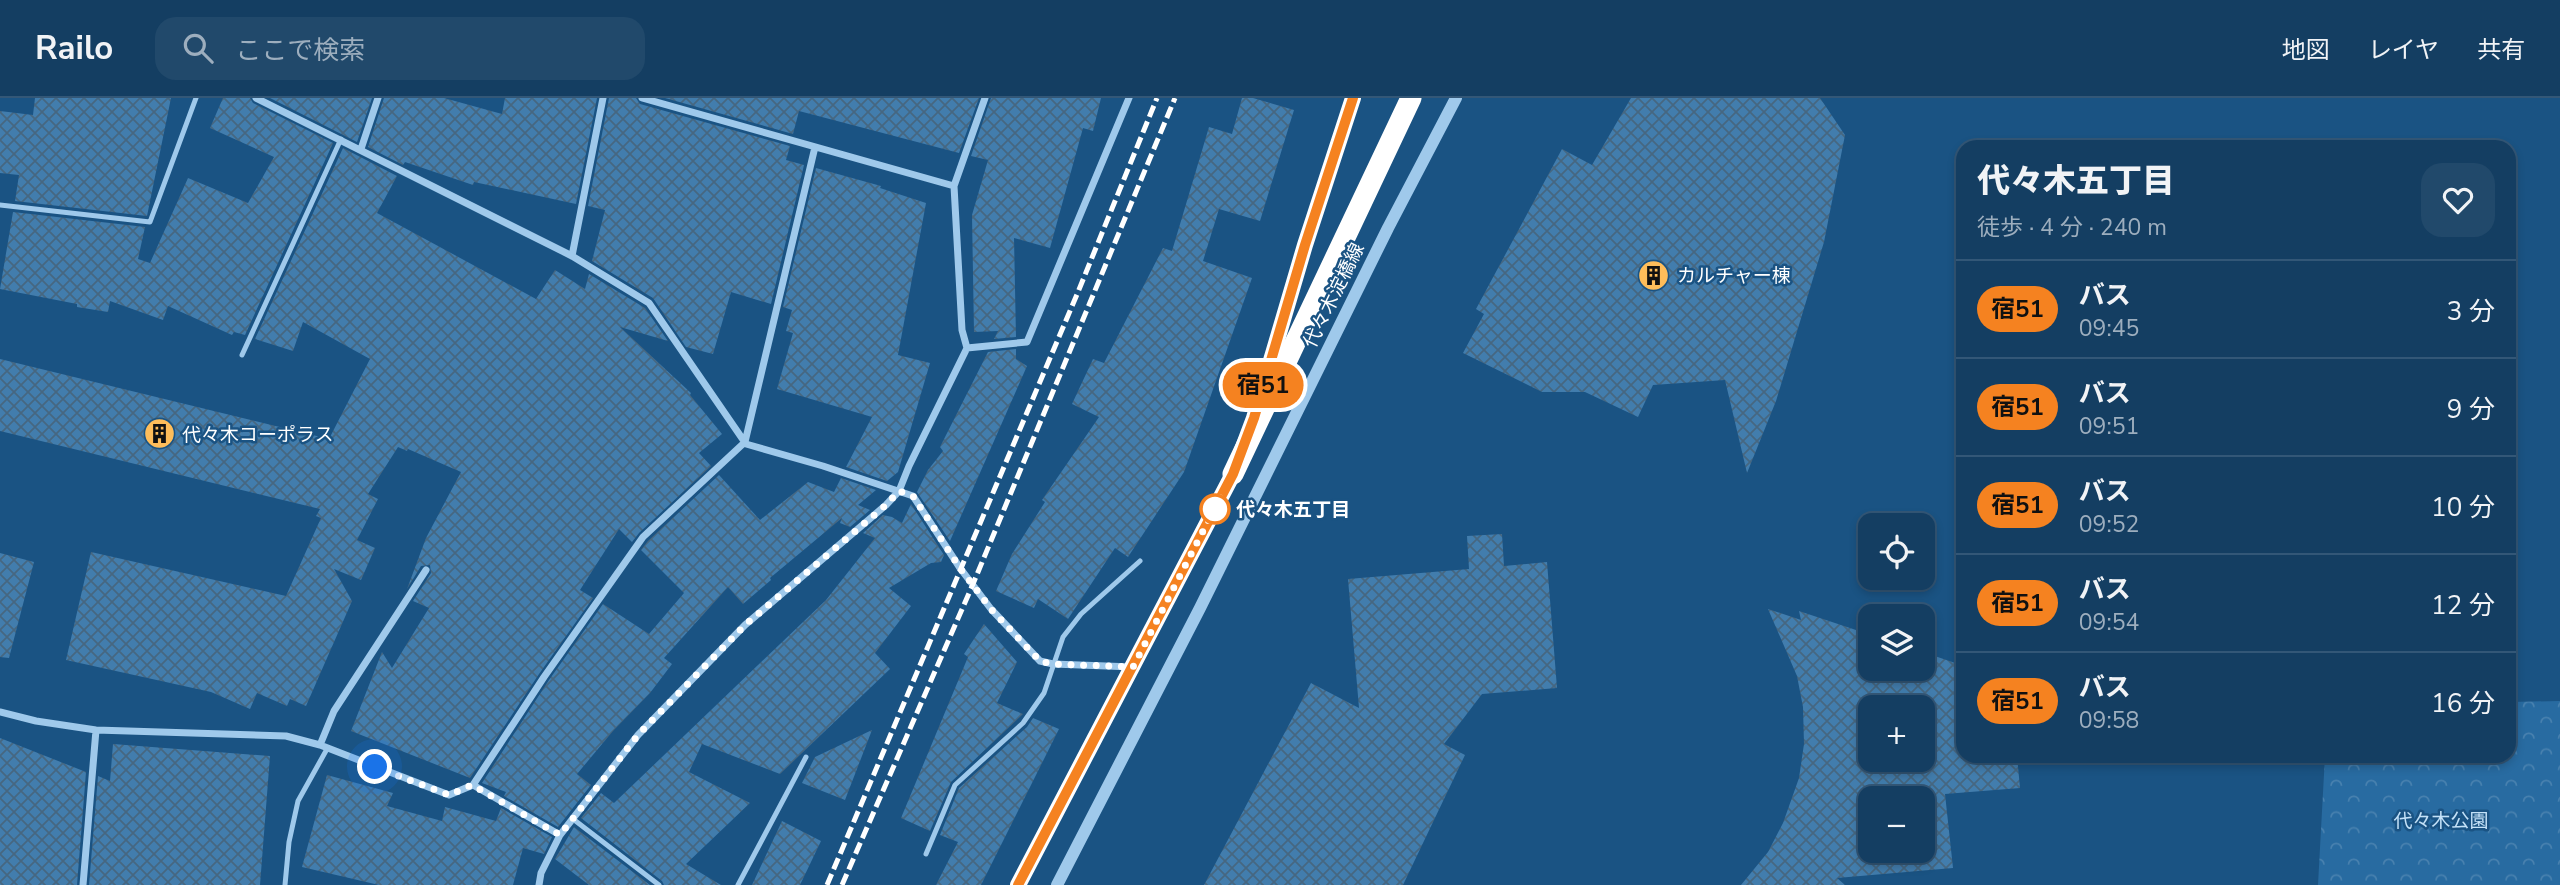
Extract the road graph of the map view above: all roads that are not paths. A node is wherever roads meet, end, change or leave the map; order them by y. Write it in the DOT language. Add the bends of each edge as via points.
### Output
graph roads {
  1 [pos="196,98"];
  2 [pos="256,98"];
  3 [pos="378,98"];
  4 [pos="603,98"];
  5 [pos="642,98"];
  6 [pos="985,98"];
  7 [pos="1129,98"];
  8 [pos="1353,98"];
  9 [pos="1411,98"];
  10 [pos="1456,98"];
  11 [pos="341,139"];
  12 [pos="815,147"];
  13 [pos="361,149"];
  14 [pos="954,186"];
  15 [pos="0,205"];
  16 [pos="572,256"];
  17 [pos="967,348"];
  18 [pos="242,355"];
  19 [pos="745,442"];
  20 [pos="1233,474"];
  21 [pos="899,491"];
  22 [pos="1140,561"];
  23 [pos="426,570"];
  24 [pos="1053,664"];
  25 [pos="1133,667"];
  26 [pos="0,712"];
  27 [pos="96,730"];
  28 [pos="323,747"];
  29 [pos="806,757"];
  30 [pos="472,785"];
  31 [pos="573,819"];
  32 [pos="560,835"];
  33 [pos="926,854"];
  34 [pos="83,885"];
  35 [pos="285,885"];
  36 [pos="538,885"];
  37 [pos="659,885"];
  38 [pos="738,885"];
  39 [pos="1018,885"];
  40 [pos="1057,885"];
  1 -- 15 [label="lane" via="150,222"];
  2 -- 11 [label="street"];
  3 -- 13 [label="street"];
  4 -- 16 [label="street"];
  5 -- 12 [label="street"];
  6 -- 14 [label="street"];
  7 -- 17 [label="street" via="1027,342"];
  8 -- 20 [label="street, 代々木淀橋線"];
  9 -- 20 [label="highway"];
  10 -- 40 [label="street, 代々木淀橋線"];
  11 -- 13 [label="street"];
  11 -- 18 [label="lane"];
  12 -- 14 [label="street"];
  12 -- 19 [label="street"];
  13 -- 16 [label="street"];
  14 -- 17 [label="street" via="962,330"];
  16 -- 19 [label="street" via="649,303"];
  17 -- 21 [label="street"];
  19 -- 21 [label="street"];
  19 -- 30 [label="street" via="643,537"];
  20 -- 25 [label="street, 代々木淀橋線"];
  21 -- 24 [label="street" via="913,496 991,609 1040,661"];
  21 -- 31 [label="street" via="745,625 638,735"];
  22 -- 24 [label="lane" via="1081,614 1063,637"];
  23 -- 28 [label="street" via="334,711"];
  24 -- 25 [label="street"];
  24 -- 33 [label="lane" via="1044,693 1023,723 956,785"];
  25 -- 39 [label="street, 代々木淀橋線"];
  26 -- 27 [label="street"];
  27 -- 28 [label="street" via="286,736"];
  27 -- 34 [label="street"];
  28 -- 30 [label="street" via="449,795"];
  28 -- 35 [label="lane" via="298,801"];
  29 -- 38 [label="lane"];
  30 -- 32 [label="street"];
  31 -- 32 [label="street"];
  31 -- 37 [label="lane"];
  32 -- 36 [label="street"];
}
